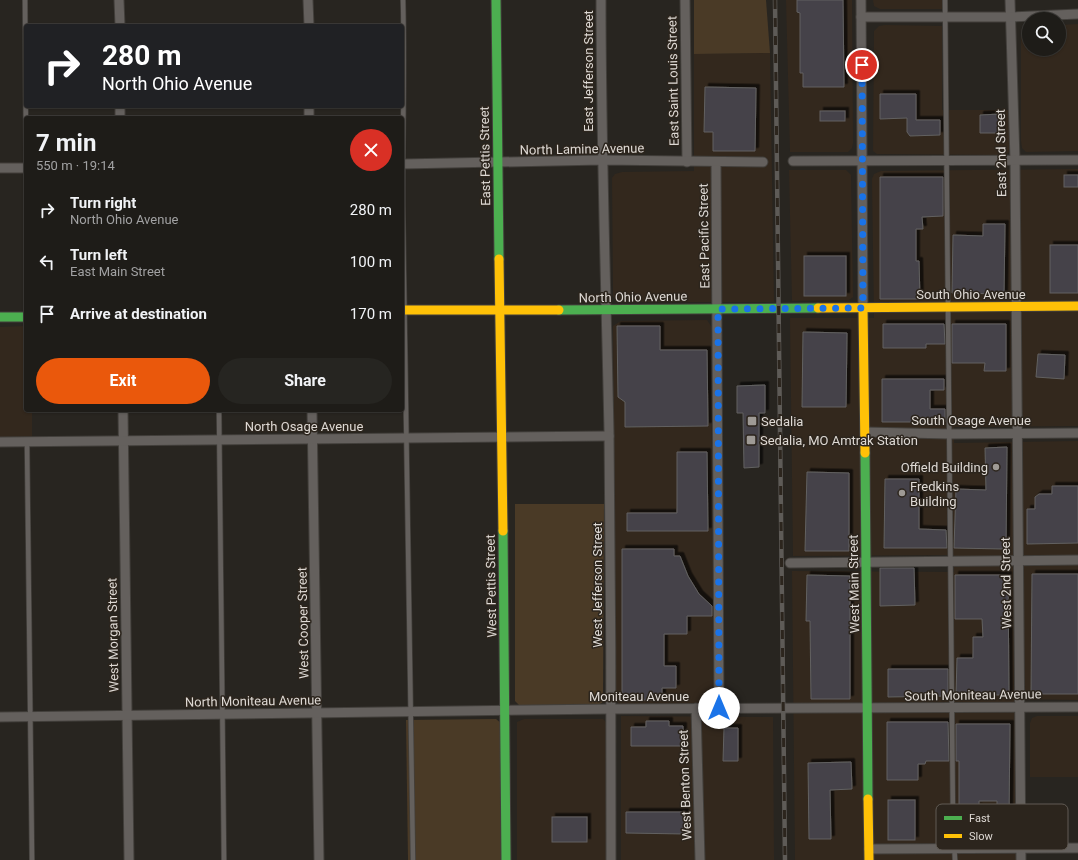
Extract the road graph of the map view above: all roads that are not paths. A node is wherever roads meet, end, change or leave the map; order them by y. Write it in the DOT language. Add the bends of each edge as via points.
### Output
graph roads {
  1 [pos="25,0"];
  2 [pos="120,0"];
  3 [pos="308,0"];
  4 [pos="402,0"];
  5 [pos="496,0"];
  6 [pos="601,0"];
  7 [pos="686,0"];
  8 [pos="861,0"];
  9 [pos="945,0"];
  10 [pos="1010,0"];
  11 [pos="1078,14"];
  12 [pos="945,16"];
  13 [pos="862,17"];
  14 [pos="1010,17"];
  15 [pos="25,24"];
  16 [pos="120,24"];
  17 [pos="309,24"];
  18 [pos="403,24"];
  19 [pos="602,160"];
  20 [pos="1015,160"];
  21 [pos="1078,160"];
  22 [pos="793,161"];
  23 [pos="862,161"];
  24 [pos="946,161"];
  25 [pos="687,162"];
  26 [pos="716,162"];
  27 [pos="762,162"];
  28 [pos="498,163"];
  29 [pos="404,164"];
  30 [pos="0,168"];
  31 [pos="24,168"];
  32 [pos="1016,306"];
  33 [pos="1078,306"];
  34 [pos="948,307"];
  35 [pos="863,308"];
  36 [pos="718,309"];
  37 [pos="404,310"];
  38 [pos="606,310"];
  39 [pos="501,311"];
  40 [pos="0,317"];
  41 [pos="24,317"];
  42 [pos="404,342"];
  43 [pos="123,412"];
  44 [pos="219,412"];
  45 [pos="312,412"];
  46 [pos="865,432"];
  47 [pos="1016,432"];
  48 [pos="1078,432"];
  49 [pos="950,434"];
  50 [pos="609,436"];
  51 [pos="503,437"];
  52 [pos="407,438"];
  53 [pos="313,439"];
  54 [pos="219,440"];
  55 [pos="124,441"];
  56 [pos="0,442"];
  57 [pos="27,442"];
  58 [pos="1078,560"];
  59 [pos="1019,561"];
  60 [pos="866,562"];
  61 [pos="951,562"];
  62 [pos="790,563"];
  63 [pos="1078,707"];
  64 [pos="696,708"];
  65 [pos="719,708"];
  66 [pos="1020,708"];
  67 [pos="610,709"];
  68 [pos="868,709"];
  69 [pos="952,709"];
  70 [pos="505,711"];
  71 [pos="412,712"];
  72 [pos="317,713"];
  73 [pos="222,714"];
  74 [pos="127,716"];
  75 [pos="0,717"];
  76 [pos="31,717"];
  77 [pos="954,804"];
  78 [pos="1021,804"];
  79 [pos="936,848"];
  80 [pos="869,849"];
  81 [pos="32,860"];
  82 [pos="129,860"];
  83 [pos="224,860"];
  84 [pos="319,860"];
  85 [pos="413,860"];
  86 [pos="506,860"];
  87 [pos="611,860"];
  88 [pos="700,860"];
  89 [pos="870,860"];
  1 -- 15 [label="lane"];
  2 -- 16 [label="street"];
  3 -- 17 [label="street"];
  4 -- 18 [label="lane"];
  5 -- 28 [label="main road, East Pettis Street"];
  6 -- 19 [label="street, East Jefferson Street"];
  7 -- 25 [label="street, East Saint Louis Street"];
  8 -- 13 [label="street"];
  9 -- 12 [label="lane"];
  10 -- 14 [label="street, East 2nd Street"];
  11 -- 14 [label="street"];
  12 -- 13 [label="street"];
  12 -- 14 [label="street"];
  12 -- 24 [label="lane"];
  13 -- 23 [label="street"];
  14 -- 20 [label="street, East 2nd Street"];
  19 -- 25 [label="street, North Lamine Avenue"];
  19 -- 28 [label="street, North Lamine Avenue"];
  19 -- 38 [label="street, East Jefferson Street"];
  20 -- 21 [label="street"];
  20 -- 24 [label="street"];
  20 -- 32 [label="street, East 2nd Street"];
  22 -- 23 [label="street"];
  23 -- 24 [label="street"];
  23 -- 35 [label="street"];
  24 -- 34 [label="lane"];
  25 -- 26 [label="street, North Lamine Avenue"];
  26 -- 27 [label="street, North Lamine Avenue"];
  26 -- 36 [label="street, East Pacific Street"];
  28 -- 29 [label="street, North Lamine Avenue"];
  28 -- 39 [label="main road, East Pettis Street"];
  30 -- 31 [label="street"];
  32 -- 33 [label="main road, South Ohio Avenue"];
  32 -- 34 [label="main road, South Ohio Avenue"];
  32 -- 47 [label="street, West 2nd Street"];
  34 -- 35 [label="main road, South Ohio Avenue"];
  34 -- 49 [label="lane"];
  35 -- 36 [label="main road, North Ohio Avenue"];
  35 -- 46 [label="main road, West Main Street"];
  36 -- 38 [label="main road, North Ohio Avenue"];
  36 -- 65 [label="street, East Pacific Street"];
  37 -- 39 [label="main road, North Ohio Avenue"];
  38 -- 39 [label="main road, North Ohio Avenue"];
  38 -- 50 [label="street, West Jefferson Street"];
  39 -- 51 [label="main road, West Pettis Street"];
  40 -- 41 [label="main road"];
  42 -- 52 [label="lane"];
  43 -- 55 [label="street, West Morgan Street"];
  44 -- 54 [label="lane"];
  45 -- 53 [label="street, West Cooper Street"];
  46 -- 49 [label="street, South Osage Avenue"];
  46 -- 60 [label="main road, West Main Street"];
  47 -- 48 [label="street, South Osage Avenue"];
  47 -- 49 [label="street, South Osage Avenue"];
  47 -- 59 [label="street, West 2nd Street"];
  49 -- 61 [label="lane"];
  50 -- 51 [label="street, North Osage Avenue"];
  50 -- 67 [label="street, West Jefferson Street"];
  51 -- 52 [label="street, North Osage Avenue"];
  51 -- 70 [label="main road, West Pettis Street"];
  52 -- 53 [label="street, North Osage Avenue"];
  52 -- 71 [label="lane"];
  53 -- 54 [label="street, North Osage Avenue"];
  53 -- 72 [label="street, West Cooper Street"];
  54 -- 55 [label="street, North Osage Avenue"];
  54 -- 73 [label="lane"];
  55 -- 57 [label="street, North Osage Avenue"];
  55 -- 74 [label="street, West Morgan Street"];
  56 -- 57 [label="street, North Osage Avenue"];
  57 -- 76 [label="lane"];
  58 -- 59 [label="street"];
  59 -- 61 [label="street"];
  59 -- 66 [label="street, West 2nd Street"];
  60 -- 61 [label="street"];
  60 -- 62 [label="street"];
  60 -- 68 [label="main road, West Main Street"];
  61 -- 69 [label="lane"];
  63 -- 66 [label="street, South Moniteau Avenue"];
  64 -- 65 [label="street, Moniteau Avenue"];
  64 -- 67 [label="street, Moniteau Avenue"];
  64 -- 88 [label="street, West Benton Street"];
  65 -- 68 [label="street, Moniteau Avenue"];
  66 -- 69 [label="street, South Moniteau Avenue"];
  66 -- 78 [label="street, West 2nd Street"];
  67 -- 70 [label="street, Moniteau Avenue"];
  67 -- 87 [label="street, West Jefferson Street"];
  68 -- 69 [label="street, South Moniteau Avenue"];
  68 -- 80 [label="main road, West Main Street"];
  69 -- 77 [label="lane"];
  70 -- 71 [label="street, North Moniteau Avenue"];
  70 -- 86 [label="main road, West Pettis Street"];
  71 -- 72 [label="street, North Moniteau Avenue"];
  71 -- 85 [label="lane"];
  72 -- 73 [label="street, North Moniteau Avenue"];
  72 -- 84 [label="street, West Cooper Street"];
  73 -- 74 [label="street, North Moniteau Avenue"];
  73 -- 83 [label="lane"];
  74 -- 76 [label="street, North Moniteau Avenue"];
  74 -- 82 [label="street, West Morgan Street"];
  75 -- 76 [label="street, North Moniteau Avenue"];
  76 -- 81 [label="lane"];
  79 -- 80 [label="street"];
  80 -- 89 [label="main road, West Main Street"];
}
